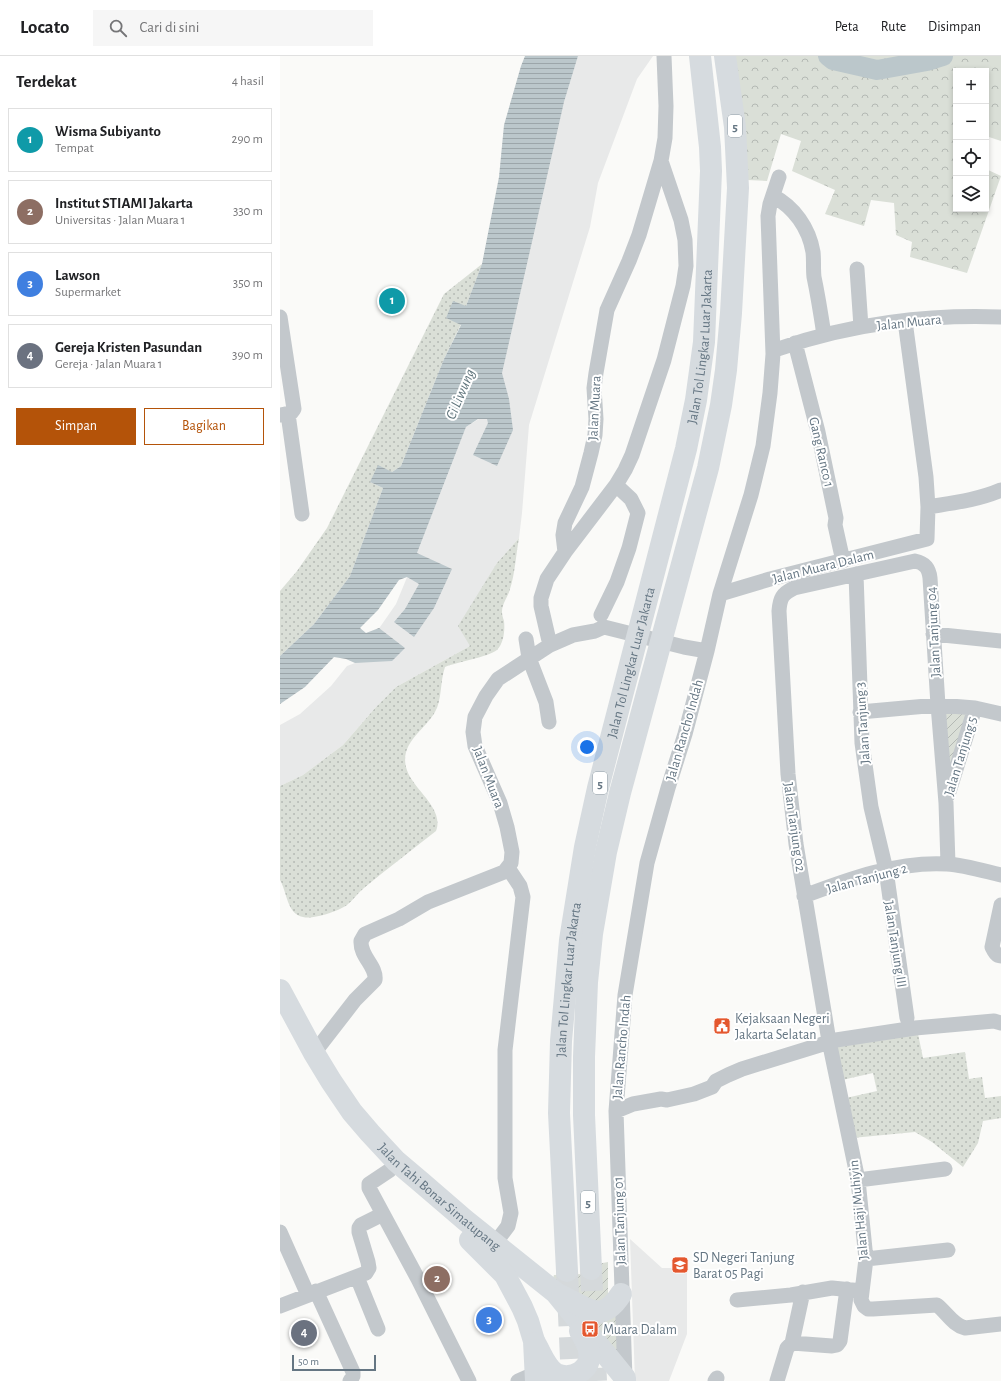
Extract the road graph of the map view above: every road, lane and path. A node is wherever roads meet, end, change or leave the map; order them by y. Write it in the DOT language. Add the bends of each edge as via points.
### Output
graph roads {
  1 [pos="664,56"];
  2 [pos="700,56"];
  3 [pos="725,56"];
  4 [pos="661,161"];
  5 [pos="780,177"];
  6 [pos="773,196"];
  7 [pos="709,227"];
  8 [pos="736,227"];
  9 [pos="857,270"];
  10 [pos="280,317"];
  11 [pos="1001,317"];
  12 [pos="905,321"];
  13 [pos="861,327"];
  14 [pos="824,335"];
  15 [pos="795,343"];
  16 [pos="772,354"];
  17 [pos="284,414"];
  18 [pos="616,485"];
  19 [pos="1001,490"];
  20 [pos="928,507"];
  21 [pos="302,514"];
  22 [pos="565,552"];
  23 [pos="843,562"];
  24 [pos="856,574"];
  25 [pos="720,594"];
  26 [pos="779,611"];
  27 [pos="601,615"];
  28 [pos="933,634"];
  29 [pos="526,639"];
  30 [pos="1001,641"];
  31 [pos="550,645"];
  32 [pos="707,651"];
  33 [pos="529,658"];
  34 [pos="938,705"];
  35 [pos="975,708"];
  36 [pos="860,712"];
  37 [pos="1001,714"];
  38 [pos="549,722"];
  39 [pos="946,803"];
  40 [pos="948,864"];
  41 [pos="508,868"];
  42 [pos="886,870"];
  43 [pos="1001,875"];
  44 [pos="804,896"];
  45 [pos="1001,905"];
  46 [pos="1000,956"];
  47 [pos="280,990"];
  48 [pos="280,1013"];
  49 [pos="907,1018"];
  50 [pos="1001,1023"];
  51 [pos="829,1041"];
  52 [pos="314,1053"];
  53 [pos="616,1111"];
  54 [pos="945,1169"];
  55 [pos="390,1170"];
  56 [pos="858,1180"];
  57 [pos="383,1214"];
  58 [pos="280,1232"];
  59 [pos="493,1242"];
  60 [pos="948,1250"];
  61 [pos="866,1259"];
  62 [pos="511,1269"];
  63 [pos="591,1269"];
  64 [pos="567,1271"];
  65 [pos="357,1277"];
  66 [pos="847,1289"];
  67 [pos="862,1291"];
  68 [pos="803,1292"];
  69 [pos="312,1293"];
  70 [pos="621,1294"];
  71 [pos="558,1295"];
  72 [pos="737,1300"];
  73 [pos="280,1306"];
  74 [pos="1001,1324"];
  75 [pos="378,1329"];
  76 [pos="534,1341"];
  77 [pos="792,1342"];
  78 [pos="530,1378"];
  79 [pos="625,1380"];
  80 [pos="350,1381"];
  81 [pos="469,1381"];
  82 [pos="777,1381"];
  1 -- 4 [label="street, Jalan Muara" via="666,106"];
  2 -- 7 [label="highway, Jalan Tol Lingkar Luar Jakarta / 5" via="710,147"];
  3 -- 8 [label="highway, Jalan Tol Lingkar Luar Jakarta / 5" via="738,159"];
  4 -- 18 [label="street" via="683,230 687,253 685,273 659,373 632,455"];
  4 -- 22 [label="street, Jalan Muara" via="639,235 607,310 594,388 595,435 582,487 565,523"];
  5 -- 6 [label="street, Jalan Rancho Indah"];
  6 -- 14 [label="street" via="793,210 809,236"];
  6 -- 16 [label="street, Jalan Rancho Indah" via="768,216"];
  7 -- 8 [label="highway"];
  7 -- 64 [label="highway, Jalan Tol Lingkar Luar Jakarta / 5" via="704,342 696,400 686,449 598,788 585,847 570,940 561,1041 559,1114"];
  8 -- 63 [label="highway, Jalan Tol Lingkar Luar Jakarta / 5" via="726,370 718,423 618,800 592,934 584,1057"];
  9 -- 13 [label="street"];
  10 -- 17 [label="street" via="294,409"];
  11 -- 12 [label="street, Jalan Muara" via="966,316"];
  12 -- 13 [label="street, Jalan Muara"];
  12 -- 20 [label="street"];
  13 -- 14 [label="street, Jalan Muara"];
  14 -- 15 [label="street, Jalan Muara"];
  15 -- 16 [label="street, Jalan Muara"];
  15 -- 23 [label="street, Gang Ranco 1" via="818,432"];
  16 -- 25 [label="street, Jalan Rancho Indah" via="763,446 751,495"];
  17 -- 21 [label="street"];
  18 -- 22 [label="street"];
  18 -- 27 [label="street" via="631,500 638,513 617,582"];
  19 -- 20 [label="street" via="977,498"];
  20 -- 23 [label="street, Jalan Muara Dalam" via="927,539"];
  22 -- 31 [label="street" via="547,579 541,598"];
  23 -- 25 [label="street, Jalan Muara Dalam"];
  24 -- 26 [label="street, Jalan Tanjung 04" via="794,588 784,593"];
  24 -- 28 [label="street, Jalan Tanjung 04" via="915,561 924,564 930,578"];
  24 -- 36 [label="street, Jalan Tanjung 3"];
  25 -- 32 [label="street, Jalan Rancho Indah"];
  26 -- 44 [label="street, Jalan Tanjung 02" via="788,774"];
  28 -- 30 [label="street"];
  28 -- 34 [label="street, Jalan Tanjung 04"];
  29 -- 33 [label="street"];
  31 -- 32 [label="street, Jalan Muara" via="573,634 604,627"];
  31 -- 33 [label="street, Jalan Muara"];
  32 -- 53 [label="street, Jalan Rancho Indah" via="647,863 625,995"];
  33 -- 38 [label="street" via="546,702"];
  33 -- 41 [label="street, Jalan Muara" via="498,679 475,717 473,732 480,760 500,803 507,827 512,852"];
  34 -- 35 [label="street, Jalan Tanjung 5"];
  34 -- 36 [label="street, Jalan Tanjung 5"];
  34 -- 39 [label="street, Jalan Tanjung 04"];
  35 -- 37 [label="street, Jalan Tanjung 5"];
  35 -- 39 [label="street, Jalan Tanjung 5"];
  36 -- 42 [label="street, Jalan Tanjung 3" via="870,807"];
  39 -- 40 [label="street, Jalan Tanjung 04"];
  40 -- 42 [label="street, Jalan Tanjung 2"];
  40 -- 43 [label="street, Jalan Tanjung 2"];
  41 -- 52 [label="street" via="504,872 428,902 399,919 365,934 361,941 361,951 374,971 375,980 355,1000"];
  41 -- 59 [label="street" via="520,886 523,897 505,1050 505,1178 511,1213 508,1226"];
  42 -- 44 [label="street, Jalan Tanjung 2"];
  42 -- 49 [label="street, Jalan Tanjung III"];
  44 -- 51 [label="street, Jalan Tanjung 02"];
  45 -- 46 [label="street" via="992,943 994,952"];
  47 -- 52 [label="highway, Jalan Tahi Bonar Simatupang"];
  48 -- 55 [label="highway, Jalan Tahi Bonar Simatupang" via="305,1060 342,1118"];
  50 -- 51 [label="street" via="915,1028"];
  51 -- 53 [label="street" via="742,1069 716,1081 712,1087 694,1094 633,1104"];
  51 -- 56 [label="street, Jalan Haji Muhiyin"];
  52 -- 59 [label="highway, Jalan Tahi Bonar Simatupang" via="348,1106 396,1161"];
  53 -- 70 [label="street, Jalan Tanjung 01"];
  54 -- 56 [label="street"];
  55 -- 57 [label="street" via="368,1186"];
  55 -- 62 [label="highway, Jalan Tahi Bonar Simatupang" via="460,1231"];
  56 -- 61 [label="street, Jalan Haji Muhiyin"];
  57 -- 65 [label="street" via="359,1228 369,1268 366,1273"];
  57 -- 81 [label="street"];
  58 -- 69 [label="street"];
  59 -- 62 [label="highway, Jalan Tahi Bonar Simatupang"];
  60 -- 61 [label="street"];
  61 -- 67 [label="street, Jalan Haji Muhiyin"];
  62 -- 71 [label="highway, Jalan Tahi Bonar Simatupang"];
  62 -- 76 [label="highway, Jalan Tahi Bonar Simatupang"];
  65 -- 69 [label="street"];
  65 -- 75 [label="street"];
  66 -- 67 [label="street"];
  66 -- 68 [label="street" via="832,1288"];
  66 -- 77 [label="street" via="840,1341 836,1345"];
  67 -- 74 [label="street, Jalan Haji Muhiyin" via="861,1300 868,1309 937,1305 960,1327"];
  68 -- 72 [label="street"];
  68 -- 77 [label="street"];
  69 -- 73 [label="street"];
  69 -- 80 [label="street" via="353,1372"];
  70 -- 71 [label="highway" via="609,1308 596,1312"];
  70 -- 79 [label="street, Jalan Tanjung 01"];
  71 -- 76 [label="highway" via="588,1347 590,1360 587,1368 573,1377 557,1375"];
  71 -- 79 [label="highway, Jalan Tahi Bonar Simatupang"];
  76 -- 78 [label="highway, Jalan Tahi Bonar Simatupang"];
  77 -- 82 [label="street" via="787,1348"];
}
